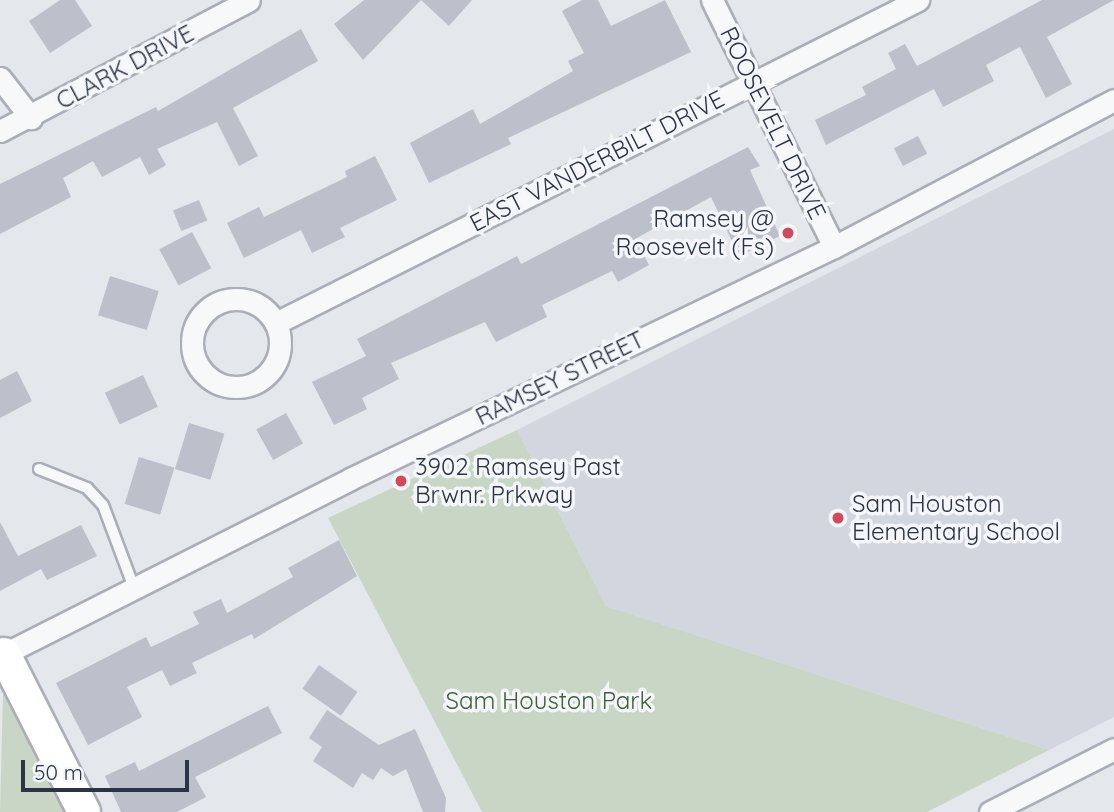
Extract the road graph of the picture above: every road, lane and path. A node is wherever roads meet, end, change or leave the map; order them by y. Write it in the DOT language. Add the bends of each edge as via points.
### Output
graph roads {
  1 [pos="249,0"];
  2 [pos="712,0"];
  3 [pos="918,0"];
  4 [pos="0,78"];
  5 [pos="753,82"];
  6 [pos="1114,100"];
  7 [pos="31,118"];
  8 [pos="0,131"];
  9 [pos="834,247"];
  10 [pos="276,323"];
  11 [pos="39,469"];
  12 [pos="134,589"];
  13 [pos="1,655"];
  14 [pos="1114,749"];
  15 [pos="84,812"];
  16 [pos="990,812"];
  1 -- 7 [label="street, CLARK DRIVE"];
  2 -- 5 [label="street, ROOSEVELT DRIVE"];
  3 -- 5 [label="street, EAST VANDERBILT DRIVE"];
  4 -- 7 [label="street"];
  5 -- 9 [label="street, ROOSEVELT DRIVE"];
  5 -- 10 [label="street, EAST VANDERBILT DRIVE"];
  6 -- 9 [label="street, RAMSEY STREET"];
  7 -- 8 [label="street, CLARK DRIVE"];
  9 -- 12 [label="street, RAMSEY STREET"];
  10 -- 10 [label="street" via="247,301 211,307 195,327 197,363 214,382 251,385 277,360"];
  11 -- 12 [label="lane" via="88,488 103,505"];
  12 -- 13 [label="street, RAMSEY STREET"];
  13 -- 15 [label="street"];
  14 -- 16 [label="street"];
}
